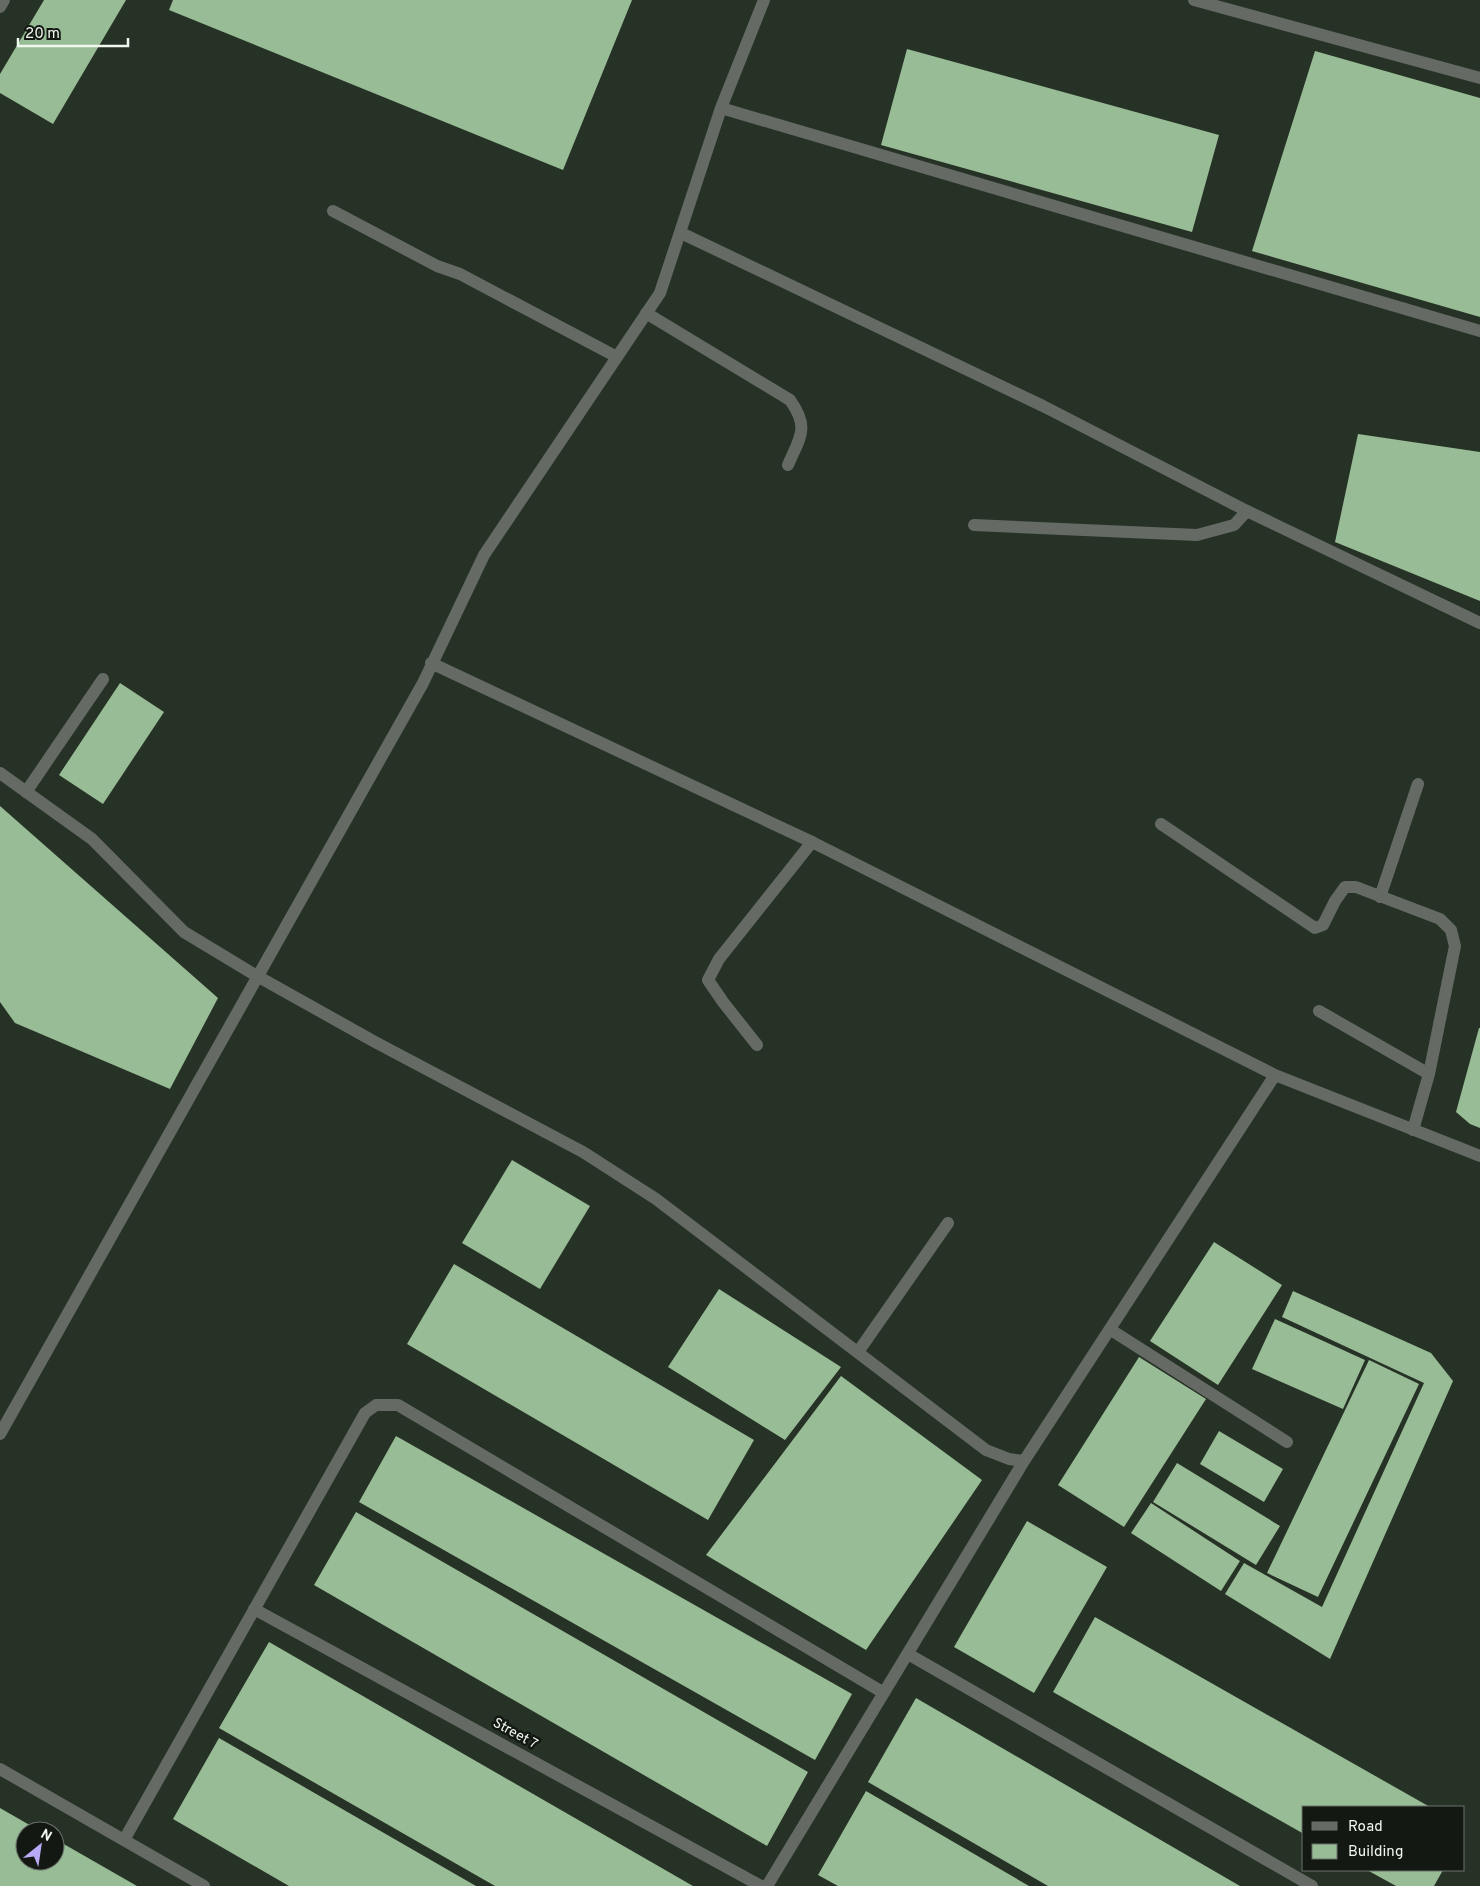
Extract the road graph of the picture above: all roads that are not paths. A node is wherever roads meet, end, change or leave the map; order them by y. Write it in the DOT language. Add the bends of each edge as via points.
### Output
graph roads {
  1 [pos="4,0"];
  2 [pos="764,0"];
  3 [pos="1194,0"];
  4 [pos="0,6"];
  5 [pos="1480,78"];
  6 [pos="721,108"];
  7 [pos="333,211"];
  8 [pos="681,233"];
  9 [pos="646,313"];
  10 [pos="1480,331"];
  11 [pos="617,357"];
  12 [pos="788,465"];
  13 [pos="1248,510"];
  14 [pos="974,525"];
  15 [pos="1480,623"];
  16 [pos="431,664"];
  17 [pos="103,679"];
  18 [pos="0,773"];
  19 [pos="1418,784"];
  20 [pos="26,792"];
  21 [pos="1161,824"];
  22 [pos="812,842"];
  23 [pos="1380,896"];
  24 [pos="257,976"];
  25 [pos="1319,1011"];
  26 [pos="757,1045"];
  27 [pos="1430,1074"];
  28 [pos="1276,1076"];
  29 [pos="1413,1130"];
  30 [pos="1480,1156"];
  31 [pos="948,1222"];
  32 [pos="1111,1330"];
  33 [pos="858,1352"];
  34 [pos="0,1434"];
  35 [pos="1287,1442"];
  36 [pos="1024,1461"];
  37 [pos="254,1609"];
  38 [pos="908,1654"];
  39 [pos="884,1693"];
  40 [pos="0,1769"];
  41 [pos="124,1840"];
  42 [pos="204,1886"];
  43 [pos="761,1886"];
  44 [pos="767,1886"];
  45 [pos="1312,1886"];
  1 -- 4 [label="street"];
  2 -- 6 [label="street"];
  3 -- 5 [label="street"];
  6 -- 8 [label="street"];
  6 -- 10 [label="street"];
  7 -- 11 [label="street"];
  8 -- 9 [label="street" via="660,293"];
  8 -- 13 [label="street" via="1043,406"];
  9 -- 11 [label="street"];
  9 -- 12 [label="street" via="790,400 800,414 802,430"];
  11 -- 16 [label="street" via="484,555"];
  13 -- 14 [label="street" via="1234,525 1197,534"];
  13 -- 15 [label="street"];
  16 -- 22 [label="street"];
  16 -- 24 [label="street"];
  17 -- 20 [label="street"];
  18 -- 20 [label="street"];
  19 -- 23 [label="street"];
  20 -- 24 [label="street" via="92,839 184,932"];
  21 -- 23 [label="street" via="1316,928 1324,925 1345,887 1356,887"];
  22 -- 26 [label="street" via="719,959 708,980"];
  22 -- 28 [label="street"];
  23 -- 27 [label="street" via="1440,919 1451,930 1455,946"];
  24 -- 33 [label="street" via="583,1152 656,1199"];
  24 -- 34 [label="street"];
  25 -- 27 [label="street"];
  27 -- 29 [label="street"];
  28 -- 29 [label="street"];
  28 -- 32 [label="street"];
  29 -- 30 [label="street"];
  31 -- 33 [label="street"];
  32 -- 35 [label="street"];
  32 -- 36 [label="street"];
  33 -- 36 [label="street" via="986,1450"];
  36 -- 38 [label="street"];
  37 -- 39 [label="street" via="365,1413 376,1405 398,1406"];
  37 -- 41 [label="street"];
  37 -- 43 [label="street, Street 7"];
  38 -- 39 [label="street"];
  38 -- 45 [label="street"];
  39 -- 44 [label="street"];
  40 -- 41 [label="street"];
  41 -- 42 [label="street"];
}
